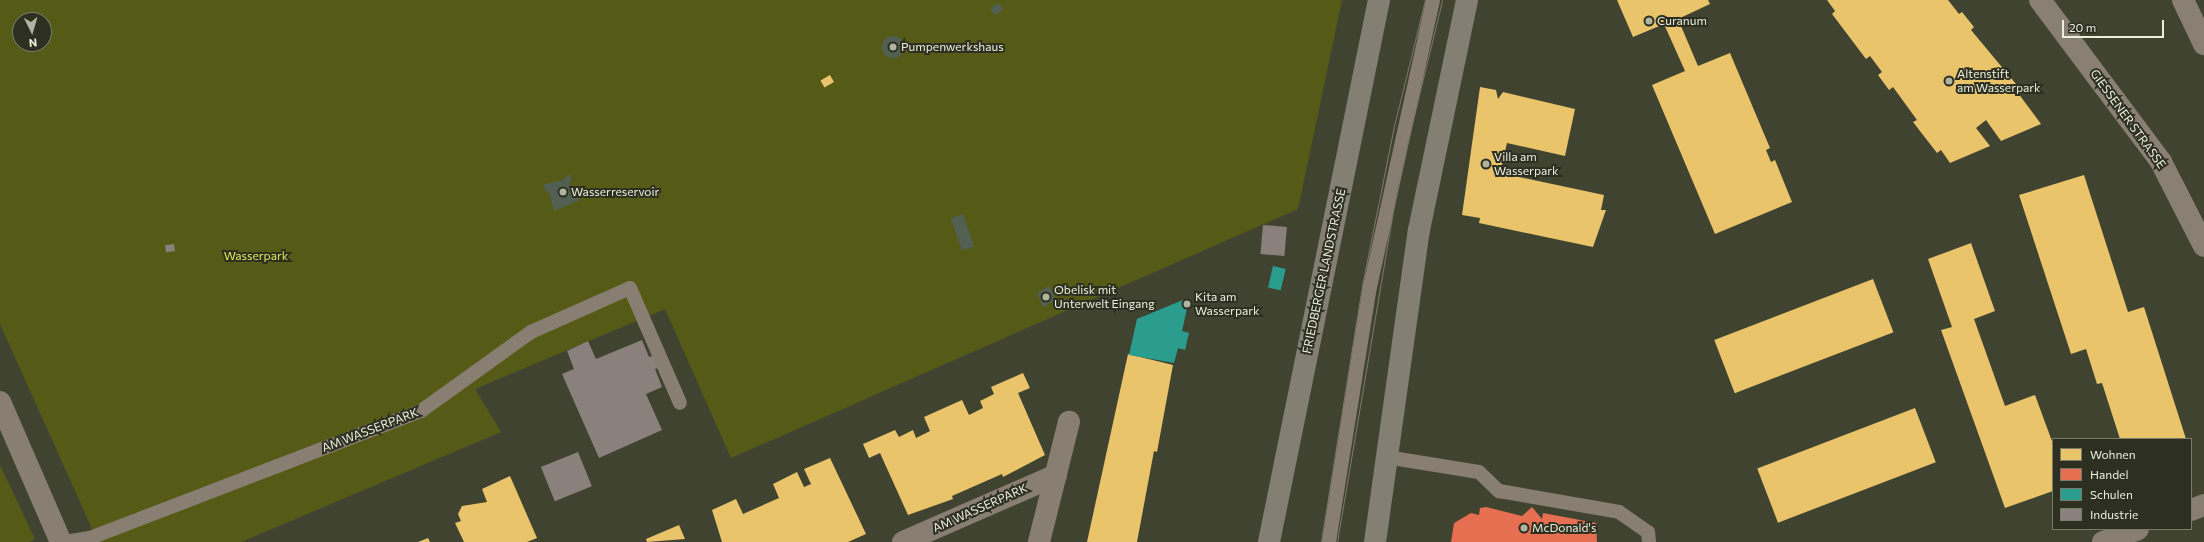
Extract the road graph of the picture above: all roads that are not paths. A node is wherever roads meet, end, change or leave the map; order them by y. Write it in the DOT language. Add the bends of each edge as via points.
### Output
graph roads {
  1 [pos="1379,0"];
  2 [pos="1433,0"];
  3 [pos="1467,0"];
  4 [pos="2040,0"];
  5 [pos="2063,0"];
  6 [pos="2183,0"];
  7 [pos="2058,24"];
  8 [pos="2204,44"];
  9 [pos="2204,246"];
  10 [pos="0,402"];
  11 [pos="680,403"];
  12 [pos="1069,422"];
  13 [pos="1386,457"];
  14 [pos="1056,475"];
  15 [pos="2204,505"];
  16 [pos="2192,510"];
  17 [pos="2135,530"];
  18 [pos="62,542"];
  19 [pos="903,542"];
  20 [pos="1039,542"];
  21 [pos="1269,542"];
  22 [pos="1329,542"];
  23 [pos="1375,542"];
  24 [pos="1649,542"];
  25 [pos="2103,542"];
  1 -- 21 [label="main road, FRIEDBERGER LANDSTRASSE"];
  2 -- 22 [label="lane" via="1370,287"];
  3 -- 13 [label="main road" via="1419,230"];
  4 -- 7 [label="main road, GIESSENER STRASSE"];
  5 -- 7 [label="main road"];
  6 -- 8 [label="main road"];
  7 -- 9 [label="main road, GIESSENER STRASSE" via="2161,162"];
  10 -- 18 [label="street"];
  11 -- 18 [label="lane, AM WASSERPARK" via="630,288 531,332 421,411 90,538"];
  12 -- 14 [label="street"];
  13 -- 23 [label="main road"];
  13 -- 24 [label="lane" via="1479,472 1499,492 1619,512 1648,532"];
  14 -- 19 [label="street, AM WASSERPARK"];
  14 -- 20 [label="street"];
  15 -- 16 [label="street"];
  17 -- 25 [label="street"];
}
